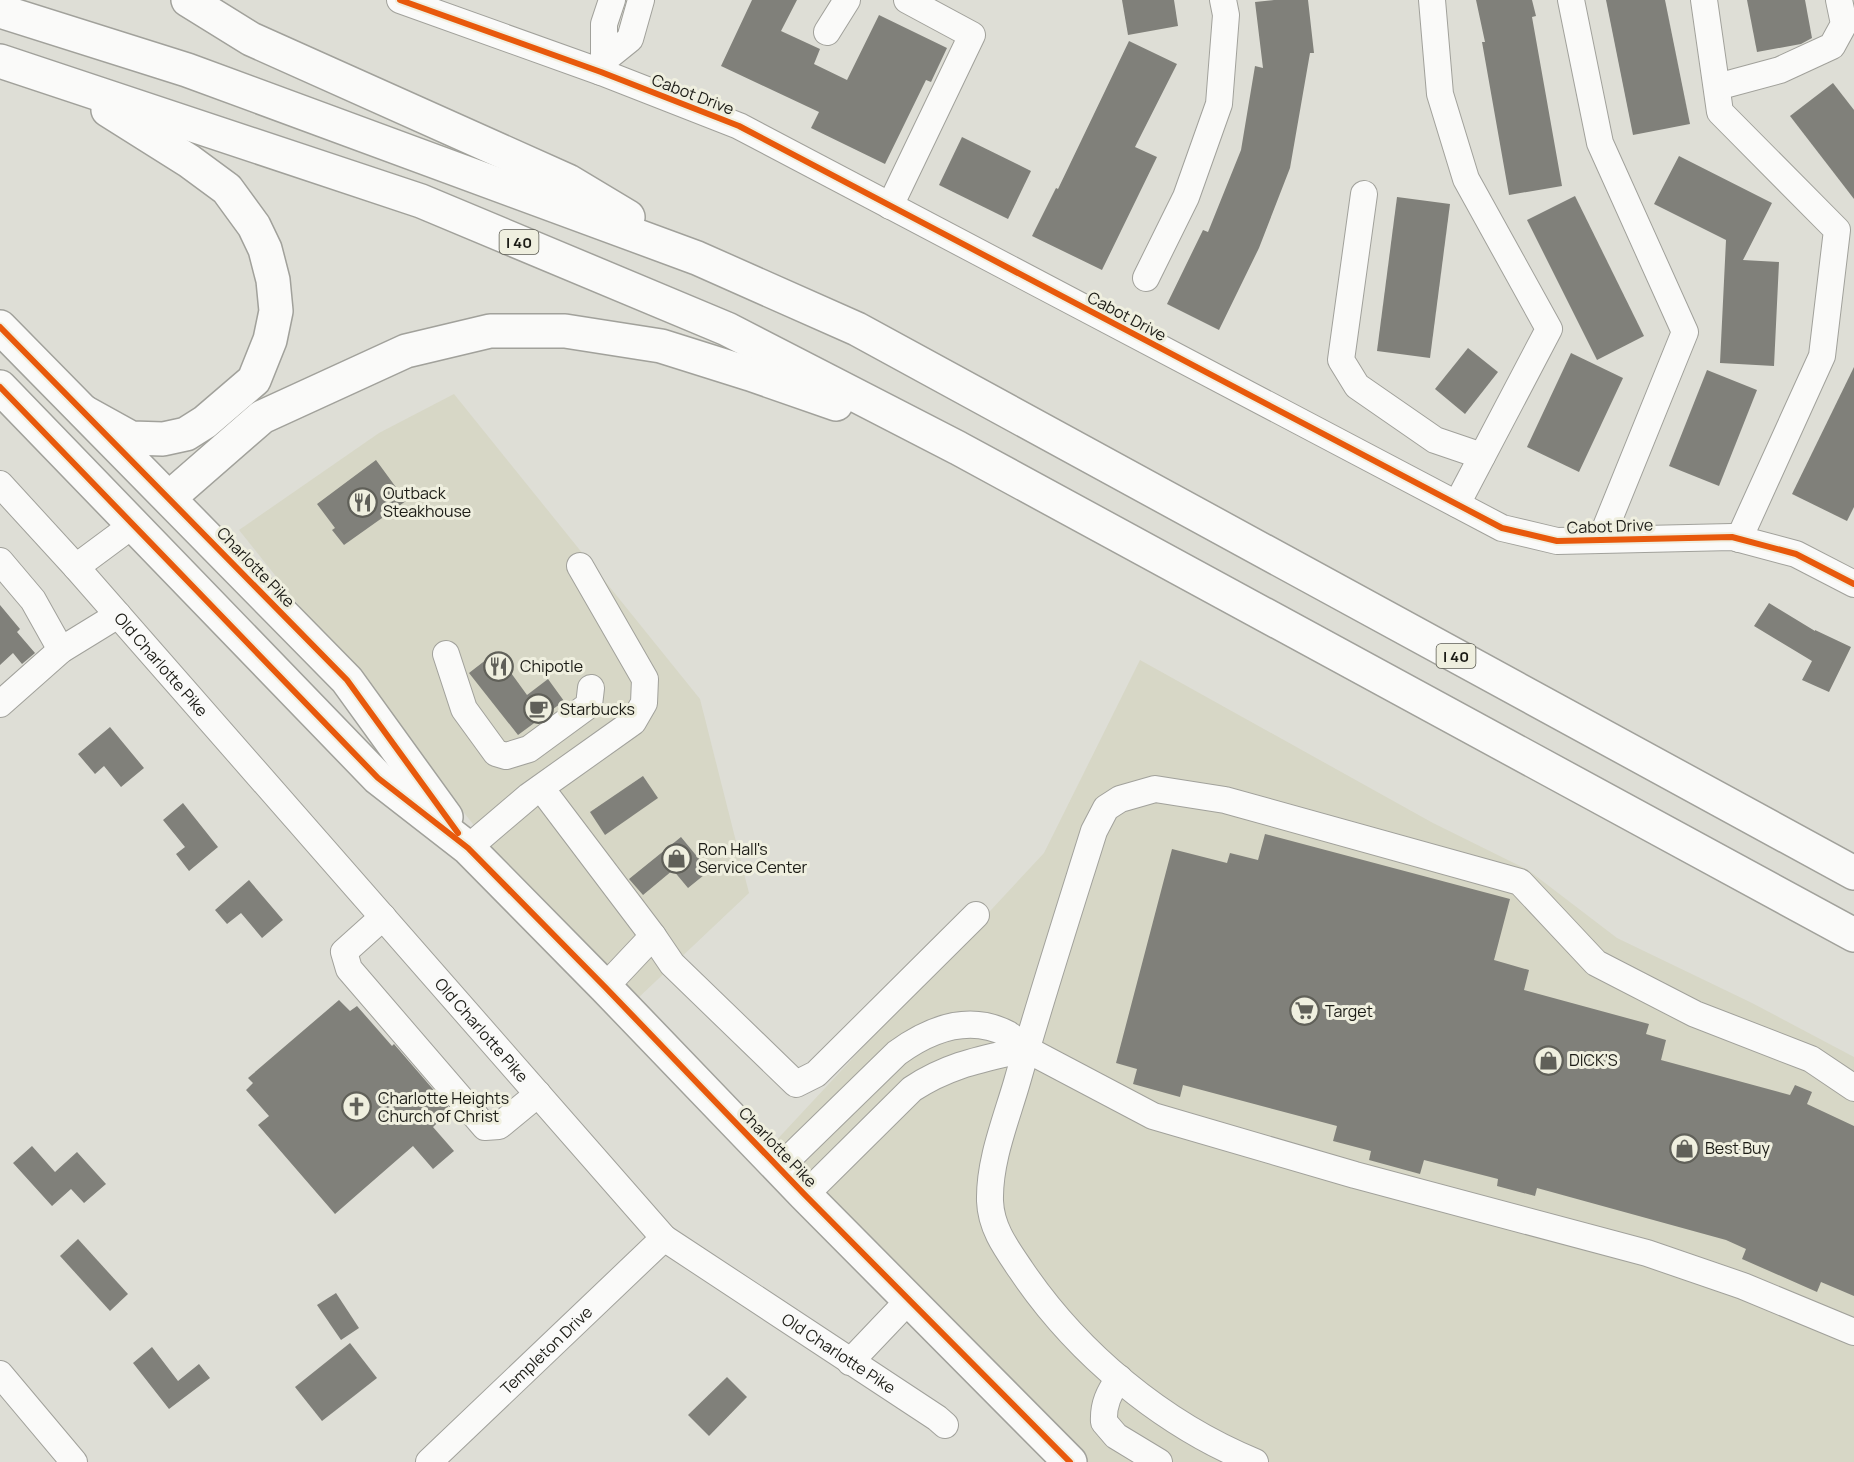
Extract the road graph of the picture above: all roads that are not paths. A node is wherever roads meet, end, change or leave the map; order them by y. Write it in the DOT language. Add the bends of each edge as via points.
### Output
graph roads {
  1 [pos="188,0"];
  2 [pos="400,0"];
  3 [pos="612,0"];
  4 [pos="641,0"];
  5 [pos="847,0"];
  6 [pos="907,0"];
  7 [pos="1223,0"];
  8 [pos="1432,0"];
  9 [pos="1571,0"];
  10 [pos="1704,0"];
  11 [pos="1839,0"];
  12 [pos="0,10"];
  13 [pos="827,32"];
  14 [pos="0,61"];
  15 [pos="603,66"];
  16 [pos="61,81"];
  17 [pos="1717,87"];
  18 [pos="1364,194"];
  19 [pos="890,206"];
  20 [pos="697,258"];
  21 [pos="1146,278"];
  22 [pos="0,327"];
  23 [pos="0,387"];
  24 [pos="84,412"];
  25 [pos="958,448"];
  26 [pos="1482,456"];
  27 [pos="0,484"];
  28 [pos="169,498"];
  29 [pos="1457,504"];
  30 [pos="134,524"];
  31 [pos="1601,539"];
  32 [pos="1739,539"];
  33 [pos="0,561"];
  34 [pos="580,566"];
  35 [pos="76,567"];
  36 [pos="1854,584"];
  37 [pos="118,615"];
  38 [pos="61,651"];
  39 [pos="446,654"];
  40 [pos="591,688"];
  41 [pos="0,704"];
  42 [pos="541,788"];
  43 [pos="468,848"];
  44 [pos="1854,873"];
  45 [pos="976,915"];
  46 [pos="383,917"];
  47 [pos="653,936"];
  48 [pos="1854,936"];
  49 [pos="605,987"];
  50 [pos="1026,1049"];
  51 [pos="1854,1088"];
  52 [pos="538,1094"];
  53 [pos="780,1167"];
  54 [pos="805,1195"];
  55 [pos="664,1238"];
  56 [pos="909,1300"];
  57 [pos="1854,1332"];
  58 [pos="850,1362"];
  59 [pos="0,1374"];
  60 [pos="1119,1378"];
  61 [pos="945,1425"];
  62 [pos="74,1462"];
  63 [pos="429,1462"];
  64 [pos="1070,1462"];
  65 [pos="1159,1462"];
  66 [pos="1256,1462"];
  1 -- 20 [label="main road" via="251,39 568,181"];
  2 -- 15 [label="street, Cabot Drive"];
  3 -- 15 [label="street" via="603,24"];
  4 -- 15 [label="street" via="630,39"];
  5 -- 13 [label="street"];
  6 -- 19 [label="street" via="972,35"];
  7 -- 21 [label="street" via="1226,15 1219,104 1185,197"];
  8 -- 26 [label="street" via="1440,94 1466,179 1549,330"];
  9 -- 31 [label="street" via="1600,143 1685,332"];
  10 -- 17 [label="street"];
  11 -- 17 [label="street" via="1844,24 1832,46 1780,70"];
  12 -- 20 [label="main road, I 40" via="187,70"];
  14 -- 16 [label="main road, I 40"];
  15 -- 19 [label="street, Cabot Drive" via="739,126"];
  16 -- 24 [label="main road" via="227,189 254,226 265,249 276,311 270,340 254,380 206,422 186,434 163,439 131,438"];
  16 -- 25 [label="main road, I 40" via="421,201 727,329"];
  17 -- 32 [label="street" via="1720,112 1837,230 1822,356"];
  18 -- 26 [label="street" via="1341,360 1357,386 1435,440"];
  19 -- 29 [label="street, Cabot Drive"];
  20 -- 44 [label="main road, I 40" via="857,329"];
  22 -- 24 [label="main road, Charlotte Pike"];
  23 -- 30 [label="main road, Charlotte Pike"];
  24 -- 28 [label="main road, Charlotte Pike"];
  25 -- 28 [label="main road" via="661,346 565,331 490,331 406,351 262,417"];
  25 -- 48 [label="main road, I 40"];
  26 -- 29 [label="street"];
  27 -- 35 [label="street, Old Charlotte Pike"];
  28 -- 30 [label="main road"];
  28 -- 43 [label="main road, Charlotte Pike" via="347,680"];
  29 -- 31 [label="street, Cabot Drive" via="1502,528 1557,541"];
  30 -- 35 [label="street"];
  30 -- 43 [label="main road, Charlotte Pike" via="378,778"];
  31 -- 32 [label="street, Cabot Drive"];
  32 -- 36 [label="street, Cabot Drive" via="1796,554"];
  33 -- 38 [label="street" via="33,600"];
  34 -- 42 [label="street" via="645,679 644,703 633,722"];
  35 -- 37 [label="street, Old Charlotte Pike"];
  37 -- 38 [label="street"];
  37 -- 46 [label="street, Old Charlotte Pike"];
  38 -- 41 [label="street"];
  39 -- 40 [label="street" via="464,709 496,753 506,756 529,748 589,705"];
  42 -- 43 [label="street"];
  42 -- 47 [label="street"];
  43 -- 49 [label="main road, Charlotte Pike"];
  45 -- 47 [label="street" via="816,1074 796,1084 672,964"];
  46 -- 52 [label="street, Old Charlotte Pike"];
  46 -- 52 [label="street" via="344,952 349,969 485,1127 499,1126"];
  47 -- 49 [label="street"];
  49 -- 53 [label="main road, Charlotte Pike"];
  50 -- 51 [label="street" via="1094,831 1106,808 1120,799 1155,789 1225,800 1520,882 1596,963 1695,1014 1811,1059"];
  50 -- 53 [label="street" via="1009,1035 983,1025 951,1026 915,1040"];
  50 -- 54 [label="street" via="959,1065 926,1080"];
  50 -- 57 [label="street" via="1153,1116 1354,1175 1647,1253 1743,1286"];
  50 -- 60 [label="street" via="991,1178 992,1221 999,1238 1040,1298 1080,1343"];
  52 -- 55 [label="street, Old Charlotte Pike"];
  53 -- 54 [label="main road, Charlotte Pike"];
  54 -- 56 [label="main road, Charlotte Pike"];
  55 -- 58 [label="street, Old Charlotte Pike"];
  55 -- 63 [label="street, Templeton Drive"];
  56 -- 58 [label="street"];
  56 -- 64 [label="main road, Charlotte Pike"];
  58 -- 61 [label="street, Old Charlotte Pike"];
  59 -- 62 [label="street"];
  60 -- 65 [label="street" via="1107,1396 1104,1422 1116,1436"];
  60 -- 66 [label="street" via="1165,1413 1229,1451"];
}
